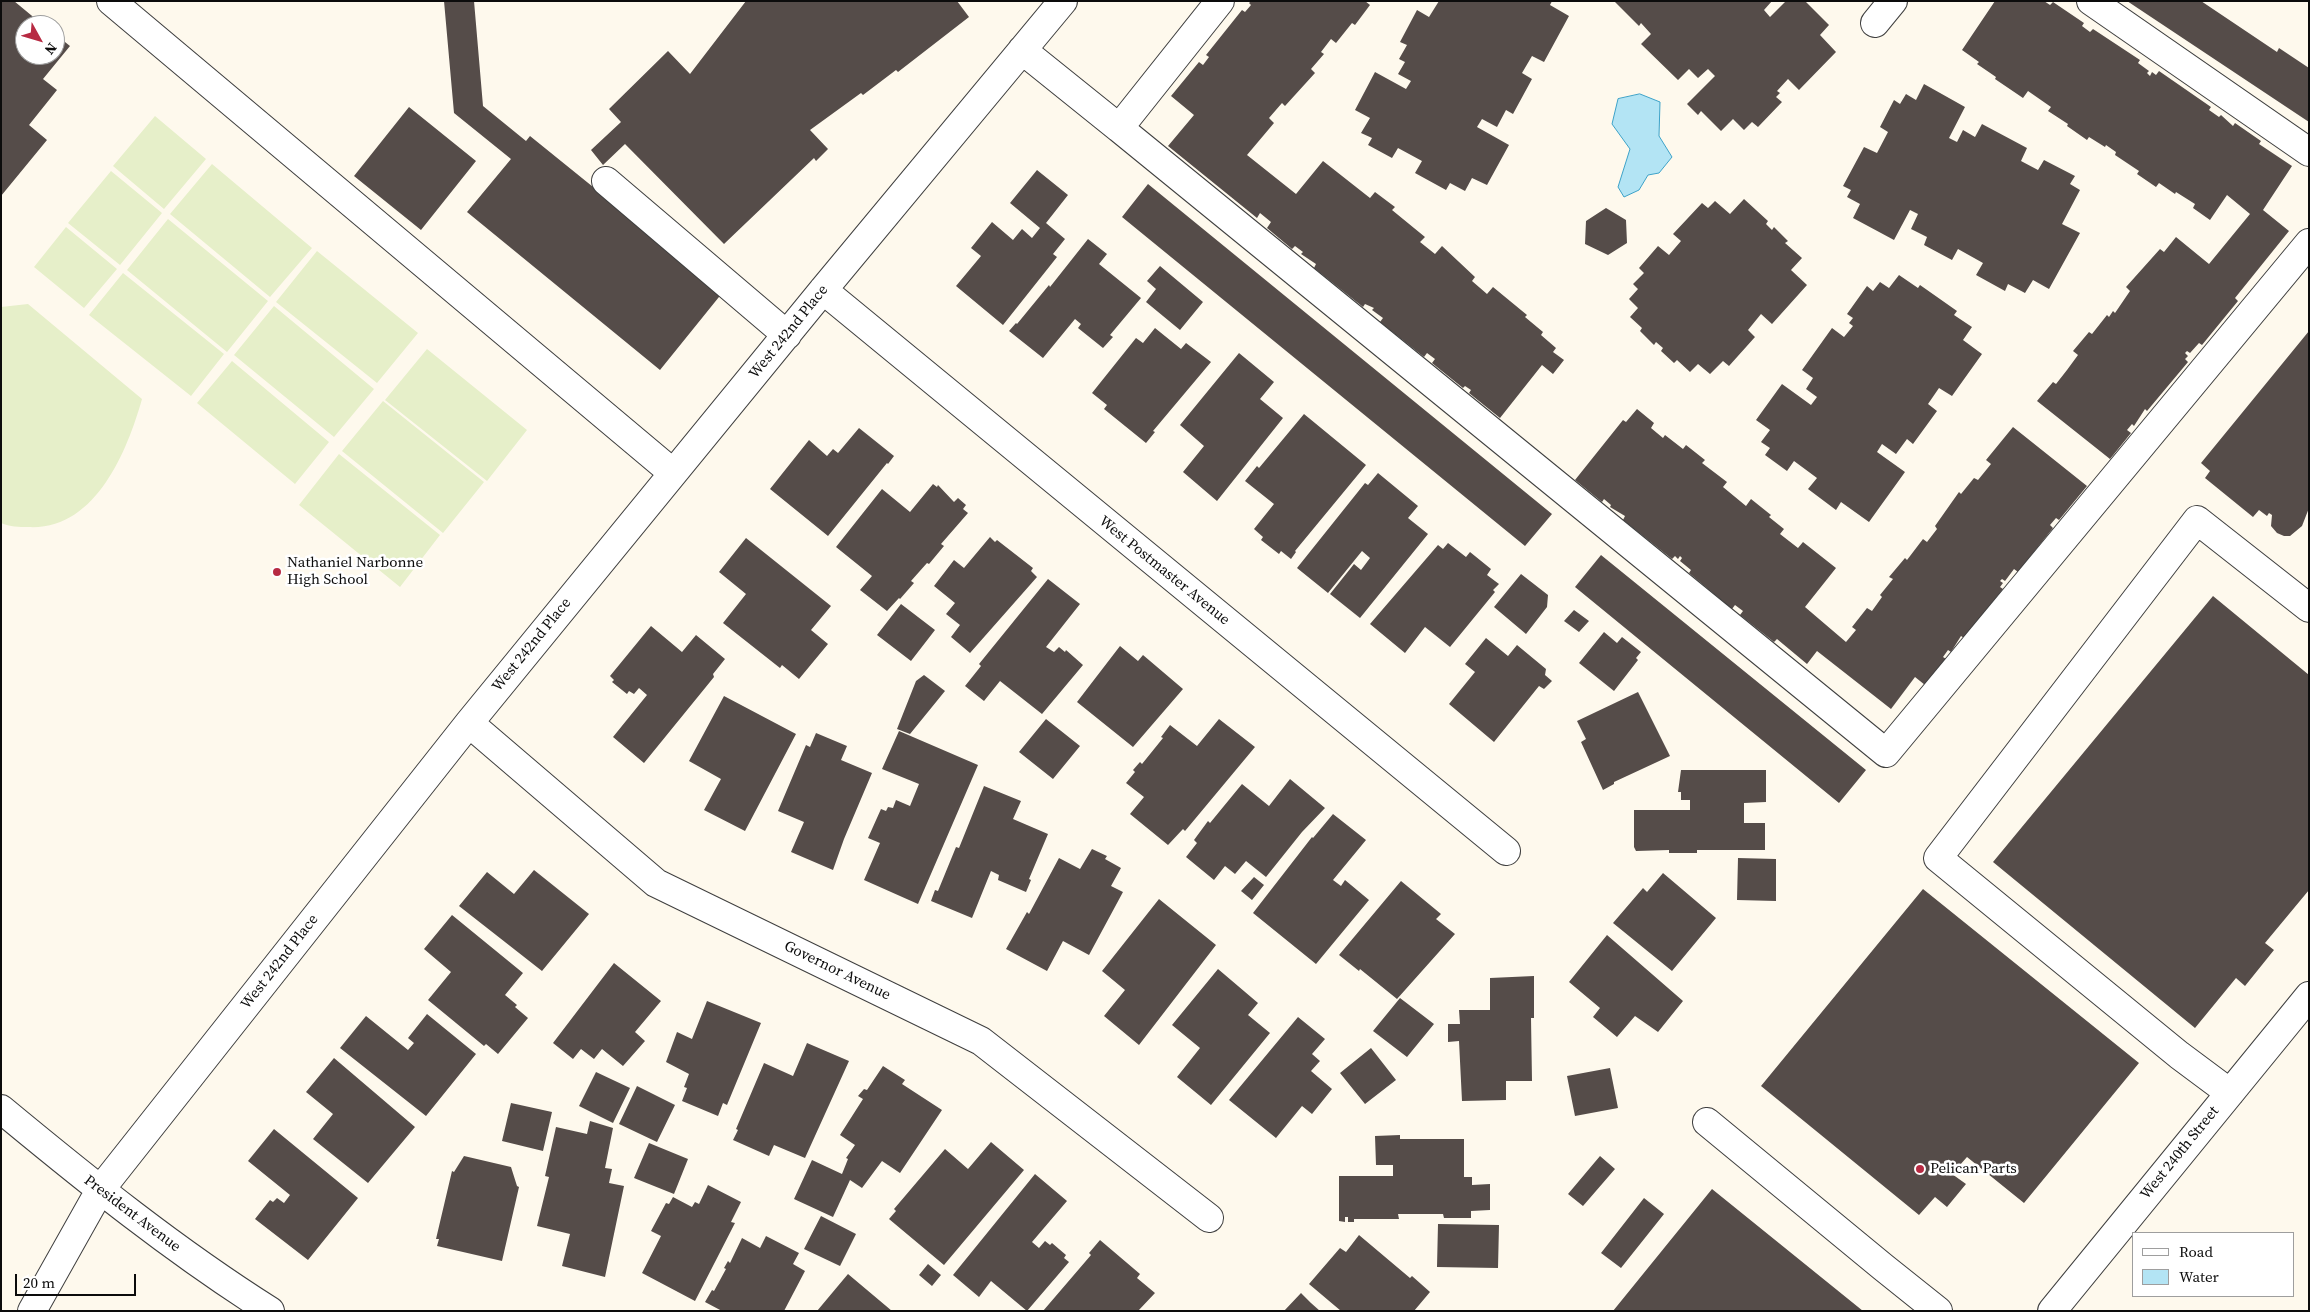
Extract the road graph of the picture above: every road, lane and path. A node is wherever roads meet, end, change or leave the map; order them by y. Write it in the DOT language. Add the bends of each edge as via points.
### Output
graph roads {
  1 [pos="111,1"];
  2 [pos="1063,1"];
  3 [pos="1220,1"];
  4 [pos="1892,1"];
  5 [pos="2091,1"];
  6 [pos="1875,23"];
  7 [pos="1022,50"];
  8 [pos="1119,128"];
  9 [pos="2309,152"];
  10 [pos="606,181"];
  11 [pos="2309,243"];
  12 [pos="822,290"];
  13 [pos="787,335"];
  14 [pos="673,473"];
  15 [pos="2309,608"];
  16 [pos="469,723"];
  17 [pos="1506,851"];
  18 [pos="2309,996"];
  19 [pos="2230,1093"];
  20 [pos="1,1109"];
  21 [pos="1707,1122"];
  22 [pos="100,1190"];
  23 [pos="1209,1218"];
  24 [pos="32,1311"];
  25 [pos="270,1311"];
  26 [pos="1938,1311"];
  27 [pos="2052,1311"];
  1 -- 14 [label="street"];
  2 -- 7 [label="street, West 242nd Place"];
  3 -- 8 [label="street"];
  4 -- 6 [label="street"];
  5 -- 9 [label="street"];
  7 -- 8 [label="street"];
  7 -- 12 [label="street, West 242nd Place"];
  8 -- 11 [label="street" via="1886,754"];
  10 -- 13 [label="street"];
  12 -- 13 [label="street, West 242nd Place"];
  12 -- 17 [label="street, West Postmaster Avenue"];
  13 -- 14 [label="street, West 242nd Place"];
  14 -- 16 [label="street, West 242nd Place"];
  15 -- 19 [label="street" via="2197,520 1938,858"];
  16 -- 22 [label="street, West 242nd Place"];
  16 -- 23 [label="street, Governor Avenue" via="656,883 981,1041"];
  18 -- 19 [label="street, West 240th Street"];
  19 -- 27 [label="street, West 240th Street"];
  20 -- 22 [label="street, President Avenue"];
  21 -- 26 [label="street"];
  22 -- 24 [label="street, West 242nd Place"];
  22 -- 25 [label="street, President Avenue" via="218,1278"];
}
